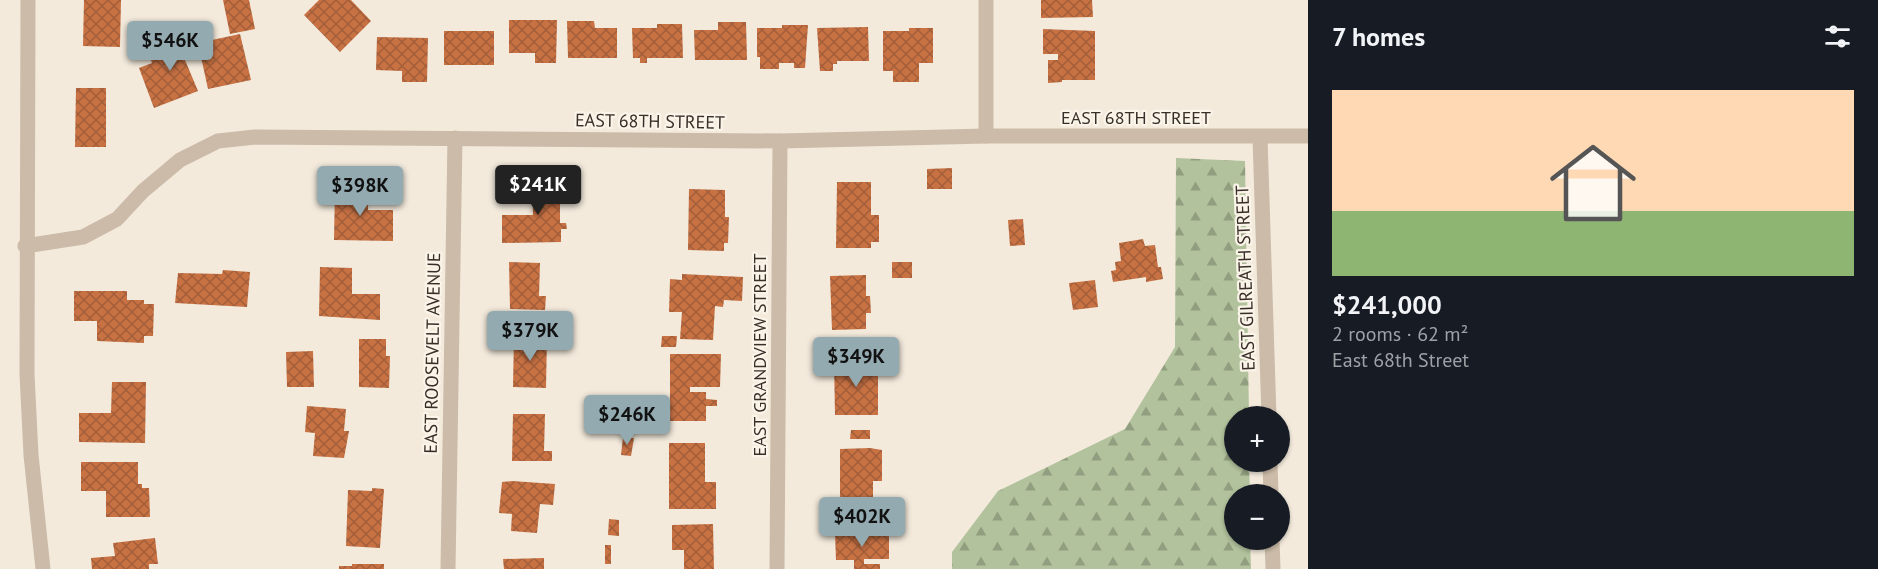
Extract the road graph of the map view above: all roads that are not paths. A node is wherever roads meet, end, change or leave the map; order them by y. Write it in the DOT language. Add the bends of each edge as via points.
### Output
graph roads {
  1 [pos="28,0"];
  2 [pos="986,0"];
  3 [pos="986,136"];
  4 [pos="1308,136"];
  5 [pos="455,138"];
  6 [pos="1260,138"];
  7 [pos="780,141"];
  8 [pos="26,246"];
  9 [pos="1269,406"];
  10 [pos="1272,550"];
  11 [pos="43,569"];
  12 [pos="448,569"];
  13 [pos="777,569"];
  14 [pos="1273,569"];
  1 -- 8 [label="street"];
  2 -- 3 [label="street"];
  3 -- 6 [label="street, EAST 68TH STREET"];
  3 -- 7 [label="street, EAST 68TH STREET"];
  4 -- 6 [label="street, EAST 68TH STREET"];
  5 -- 7 [label="street, EAST 68TH STREET"];
  5 -- 8 [label="street, EAST 68TH STREET" via="255,137 218,141 180,160 117,219 83,237"];
  5 -- 12 [label="street, EAST ROOSEVELT AVENUE"];
  6 -- 9 [label="street, EAST GILREATH STREET"];
  7 -- 13 [label="street, EAST GRANDVIEW STREET"];
  8 -- 11 [label="street" via="31,455"];
  10 -- 14 [label="street"];
}
